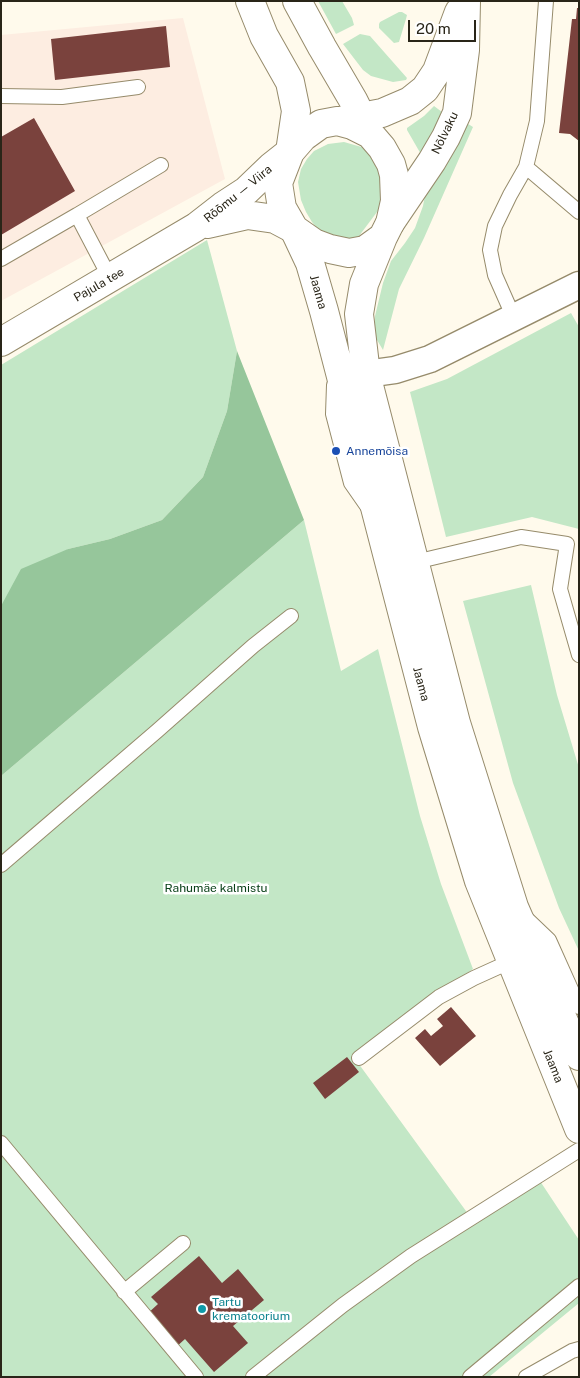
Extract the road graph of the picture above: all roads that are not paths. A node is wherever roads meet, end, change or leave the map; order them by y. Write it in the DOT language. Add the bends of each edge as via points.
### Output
graph roads {
  1 [pos="250,1"];
  2 [pos="297,1"];
  3 [pos="464,1"];
  4 [pos="546,1"];
  5 [pos="138,87"];
  6 [pos="1,96"];
  7 [pos="356,124"];
  8 [pos="290,152"];
  9 [pos="161,166"];
  10 [pos="526,167"];
  11 [pos="579,212"];
  12 [pos="77,215"];
  13 [pos="196,227"];
  14 [pos="294,229"];
  15 [pos="387,230"];
  16 [pos="1,259"];
  17 [pos="110,278"];
  18 [pos="579,285"];
  19 [pos="514,318"];
  20 [pos="1,342"];
  21 [pos="366,374"];
  22 [pos="573,545"];
  23 [pos="415,562"];
  24 [pos="291,616"];
  25 [pos="579,655"];
  26 [pos="1,865"];
  27 [pos="514,907"];
  28 [pos="522,956"];
  29 [pos="579,1007"];
  30 [pos="579,1056"];
  31 [pos="359,1058"];
  32 [pos="579,1129"];
  33 [pos="1,1142"];
  34 [pos="579,1150"];
  35 [pos="183,1243"];
  36 [pos="579,1286"];
  37 [pos="124,1292"];
  38 [pos="579,1349"];
  39 [pos="196,1377"];
  40 [pos="253,1377"];
  41 [pos="470,1377"];
  42 [pos="526,1377"];
  1 -- 8 [label="main road" via="264,36 290,82 296,111"];
  2 -- 7 [label="main road" via="354,100"];
  3 -- 7 [label="main road, Nõlvaku" via="437,71 425,89 410,101"];
  3 -- 15 [label="main road, Nõlvaku" via="465,50 457,113 432,161"];
  4 -- 10 [label="lane" via="537,120"];
  5 -- 6 [label="lane" via="62,98"];
  7 -- 8 [label="main road" via="321,124"];
  7 -- 15 [label="main road" via="382,148 391,164 395,201"];
  8 -- 13 [label="main road, Rõõmu — Viira" via="246,191"];
  8 -- 14 [label="main road" via="278,183 282,208"];
  9 -- 12 [label="lane"];
  10 -- 11 [label="lane"];
  10 -- 19 [label="lane" via="495,226 490,250 495,275"];
  12 -- 16 [label="lane"];
  12 -- 17 [label="lane"];
  13 -- 14 [label="main road, Rõõmu — Viira" via="248,214 275,219"];
  13 -- 17 [label="main road, Pajula tee"];
  14 -- 15 [label="main road" via="314,243 349,253 366,250"];
  14 -- 28 [label="main road, Jaama" via="310,263 438,745 479,881"];
  15 -- 21 [label="main road, Jaama" via="364,284 359,314"];
  17 -- 20 [label="main road, Pajula tee"];
  18 -- 19 [label="street"];
  19 -- 21 [label="street" via="430,359 395,370"];
  21 -- 23 [label="main road, Jaama"];
  22 -- 23 [label="lane" via="521,537"];
  22 -- 25 [label="lane" via="560,589"];
  23 -- 27 [label="main road, Jaama" via="456,723"];
  24 -- 26 [label="lane"];
  27 -- 28 [label="main road, Jaama"];
  27 -- 29 [label="lane" via="549,940"];
  28 -- 30 [label="main road, Jaama"];
  28 -- 31 [label="lane" via="439,997"];
  28 -- 32 [label="main road, Jaama"];
  33 -- 37 [label="lane"];
  34 -- 40 [label="lane" via="410,1256"];
  35 -- 37 [label="lane"];
  36 -- 41 [label="lane"];
  37 -- 39 [label="lane"];
  38 -- 42 [label="lane"];
}
